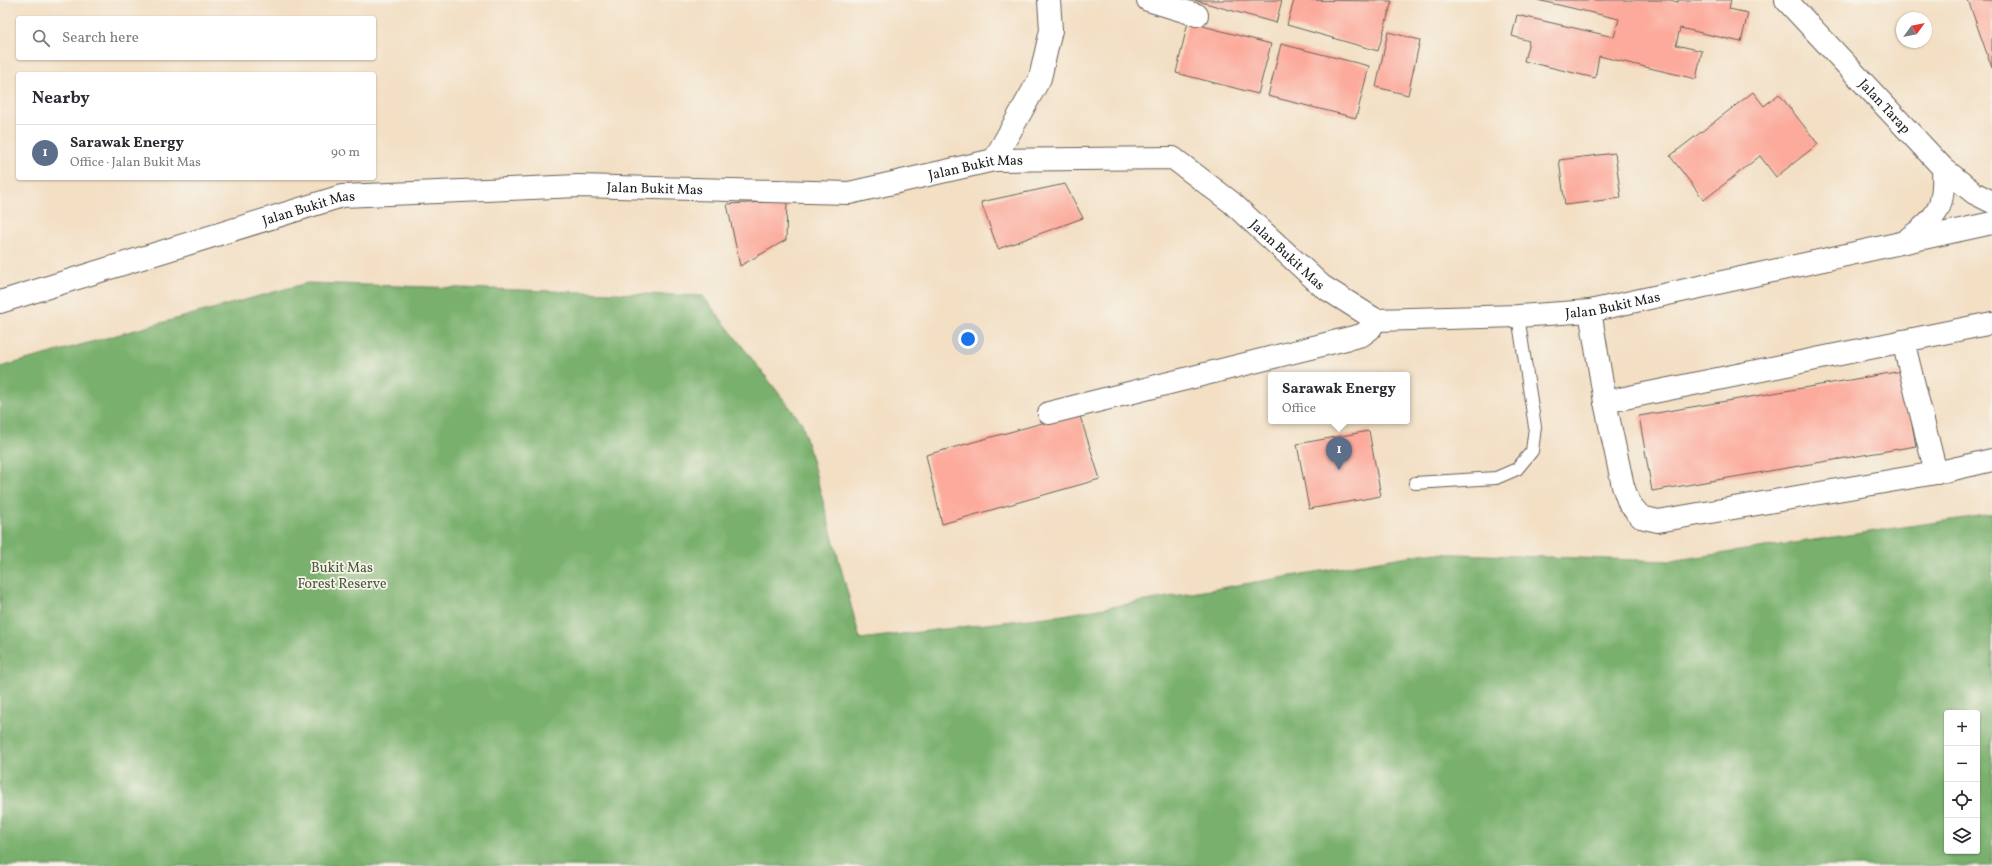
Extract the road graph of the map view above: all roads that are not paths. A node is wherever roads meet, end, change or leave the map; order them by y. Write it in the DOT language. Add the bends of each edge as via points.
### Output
graph roads {
  1 [pos="1049,0"];
  2 [pos="1148,0"];
  3 [pos="1786,0"];
  4 [pos="1197,15"];
  5 [pos="994,160"];
  6 [pos="1943,168"];
  7 [pos="1992,202"];
  8 [pos="1992,223"];
  9 [pos="1905,241"];
  10 [pos="0,302"];
  11 [pos="1590,311"];
  12 [pos="1518,316"];
  13 [pos="1376,320"];
  14 [pos="1992,323"];
  15 [pos="1903,341"];
  16 [pos="1605,402"];
  17 [pos="1049,413"];
  18 [pos="1992,460"];
  19 [pos="1936,473"];
  20 [pos="1415,483"];
  1 -- 5 [label="main road" via="1051,30 1040,78"];
  2 -- 4 [label="main road"];
  3 -- 6 [label="main road, Jalan Tarap"];
  5 -- 10 [label="main road, Jalan Bukit Mas" via="849,193 578,186 342,196"];
  5 -- 13 [label="main road, Jalan Bukit Mas" via="1173,158 1231,202 1322,286"];
  6 -- 7 [label="main road, Jalan Tarap" via="1974,193"];
  6 -- 9 [label="main road" via="1944,190 1938,210 1926,227"];
  8 -- 9 [label="main road, Jalan Bukit Mas"];
  9 -- 11 [label="main road, Jalan Bukit Mas"];
  11 -- 12 [label="main road, Jalan Bukit Mas"];
  11 -- 16 [label="main road"];
  12 -- 13 [label="main road, Jalan Bukit Mas"];
  12 -- 20 [label="lane" via="1535,428 1532,451 1517,469 1496,478"];
  13 -- 17 [label="main road" via="1362,335"];
  14 -- 15 [label="main road"];
  15 -- 16 [label="main road"];
  15 -- 19 [label="main road"];
  16 -- 19 [label="main road" via="1629,503 1641,517 1653,520"];
  18 -- 19 [label="main road"];
}
